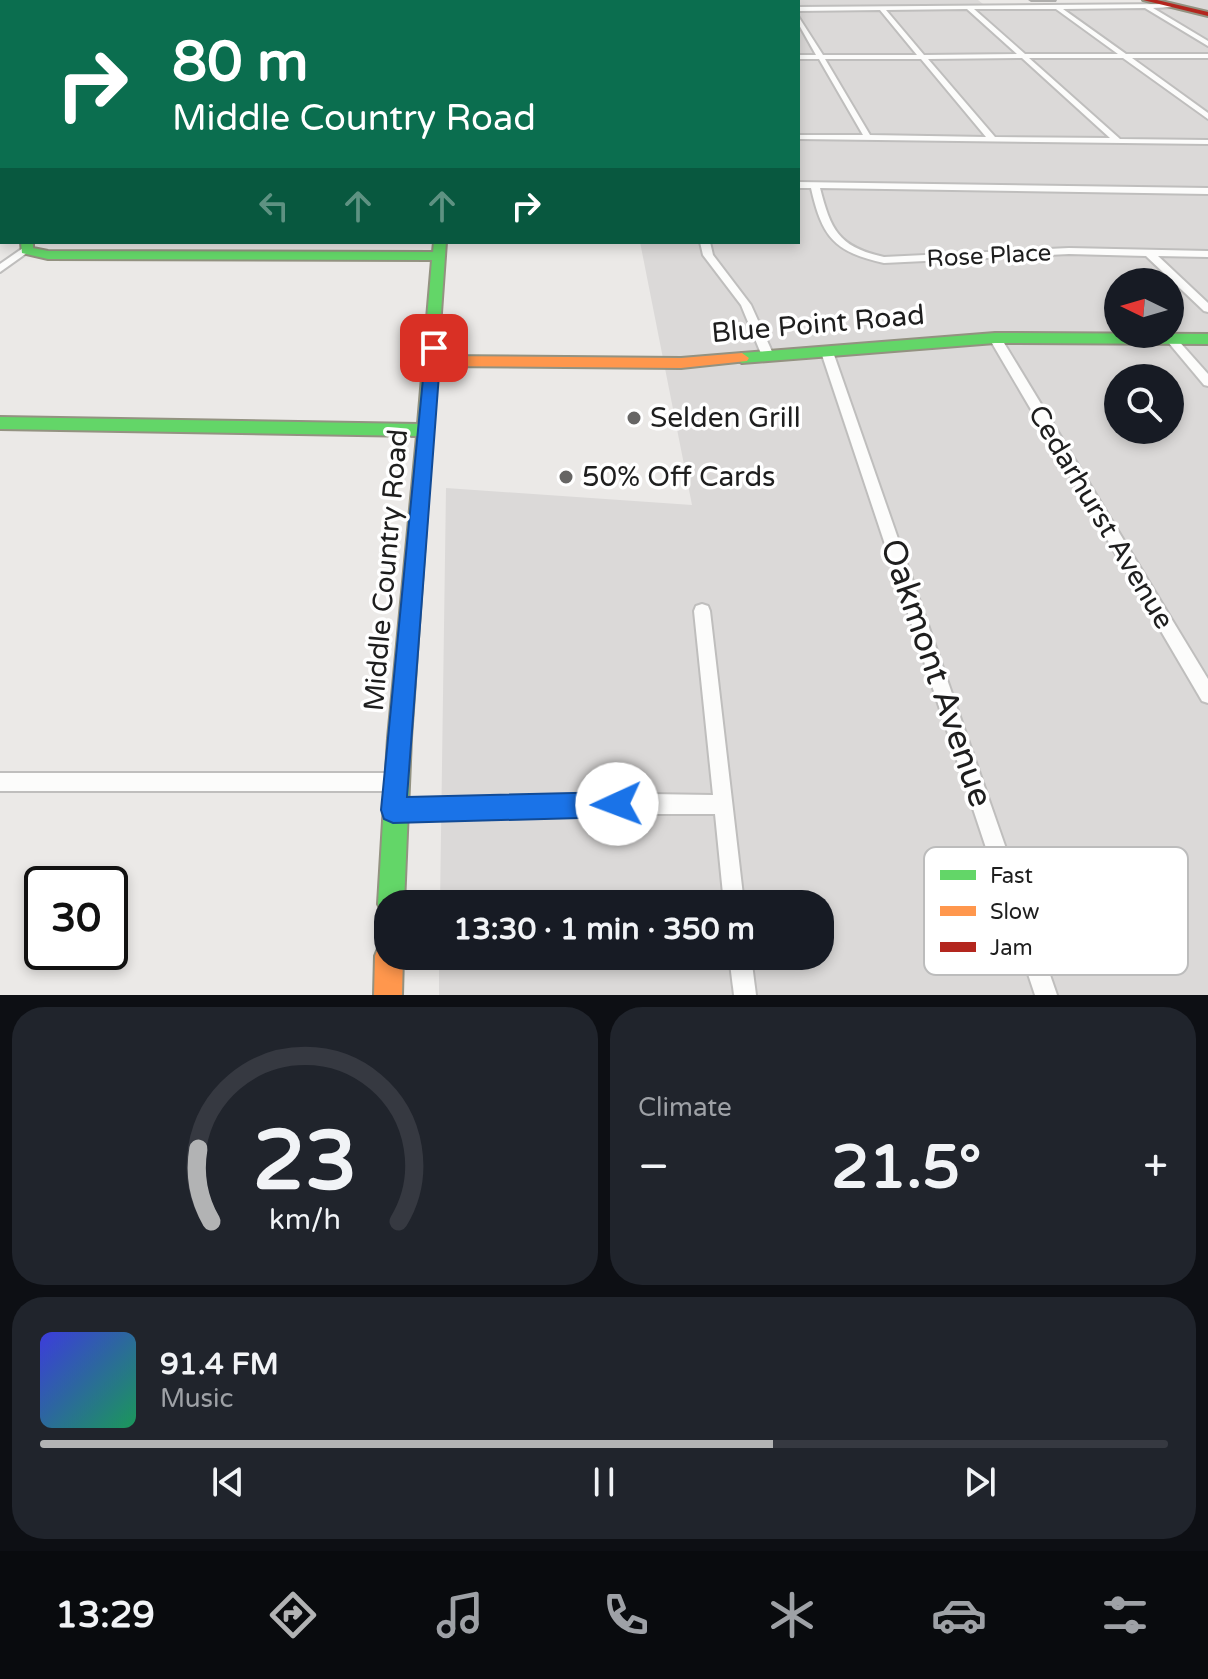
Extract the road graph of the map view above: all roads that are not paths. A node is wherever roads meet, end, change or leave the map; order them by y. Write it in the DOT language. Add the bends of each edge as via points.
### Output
graph roads {
  1 [pos="1147,3"];
  2 [pos="1171,6"];
  3 [pos="1208,6"];
  4 [pos="1057,7"];
  5 [pos="969,8"];
  6 [pos="800,9"];
  7 [pos="882,9"];
  8 [pos="1208,14"];
  9 [pos="800,21"];
  10 [pos="1208,44"];
  11 [pos="1024,56"];
  12 [pos="1125,56"];
  13 [pos="1208,56"];
  14 [pos="800,57"];
  15 [pos="822,57"];
  16 [pos="923,57"];
  17 [pos="1208,117"];
  18 [pos="800,137"];
  19 [pos="868,138"];
  20 [pos="993,140"];
  21 [pos="1118,141"];
  22 [pos="1208,142"];
  23 [pos="800,185"];
  24 [pos="815,185"];
  25 [pos="1208,191"];
  26 [pos="706,244"];
  27 [pos="26,246"];
  28 [pos="439,249"];
  29 [pos="1149,253"];
  30 [pos="1208,254"];
  31 [pos="0,269"];
  32 [pos="1208,309"];
  33 [pos="995,338"];
  34 [pos="1104,339"];
  35 [pos="1208,339"];
  36 [pos="1184,340"];
  37 [pos="1179,348"];
  38 [pos="827,352"];
  39 [pos="768,356"];
  40 [pos="433,361"];
  41 [pos="1208,382"];
  42 [pos="0,423"];
  43 [pos="427,430"];
  44 [pos="702,611"];
  45 [pos="1208,695"];
  46 [pos="0,782"];
  47 [pos="395,782"];
  48 [pos="722,805"];
  49 [pos="393,810"];
  50 [pos="996,847"];
  51 [pos="391,890"];
  52 [pos="732,890"];
  53 [pos="389,970"];
  54 [pos="742,970"];
  55 [pos="1039,975"];
  56 [pos="388,995"];
  57 [pos="745,995"];
  58 [pos="1046,995"];
  1 -- 2 [label="street"];
  1 -- 4 [label="street"];
  1 -- 10 [label="street"];
  2 -- 3 [label="street"];
  2 -- 8 [label="street"];
  4 -- 5 [label="street"];
  4 -- 12 [label="street"];
  5 -- 7 [label="street"];
  5 -- 11 [label="street"];
  6 -- 7 [label="street"];
  7 -- 16 [label="street"];
  9 -- 15 [label="street"];
  11 -- 12 [label="street"];
  11 -- 16 [label="street"];
  11 -- 21 [label="street"];
  12 -- 13 [label="street"];
  12 -- 17 [label="street"];
  14 -- 15 [label="street"];
  15 -- 16 [label="street"];
  15 -- 19 [label="street"];
  16 -- 20 [label="street"];
  18 -- 19 [label="street"];
  19 -- 20 [label="street"];
  20 -- 21 [label="street"];
  21 -- 22 [label="street"];
  23 -- 24 [label="street"];
  24 -- 25 [label="street"];
  24 -- 29 [label="street, Rose Place" via="830,235 869,258 898,262 1069,251"];
  26 -- 39 [label="street" via="746,305"];
  27 -- 28 [label="street" via="48,255"];
  27 -- 31 [label="street"];
  28 -- 40 [label="street, Middle Country Road"];
  29 -- 30 [label="street, Rose Place"];
  29 -- 32 [label="street"];
  33 -- 34 [label="street, Blue Point Road"];
  33 -- 38 [label="street, Blue Point Road"];
  33 -- 45 [label="street, Cedarhurst Avenue"];
  35 -- 36 [label="street, Blue Point Road"];
  37 -- 41 [label="street"];
  38 -- 39 [label="street, Blue Point Road"];
  38 -- 50 [label="street, Oakmont Avenue"];
  39 -- 40 [label="street, Blue Point Road" via="681,363"];
  40 -- 43 [label="street, Middle Country Road"];
  42 -- 43 [label="street"];
  43 -- 47 [label="street, Middle Country Road"];
  44 -- 48 [label="street"];
  46 -- 47 [label="street"];
  47 -- 49 [label="street, Middle Country Road"];
  48 -- 49 [label="street"];
  48 -- 52 [label="street"];
  49 -- 51 [label="street, Middle Country Road"];
  53 -- 56 [label="street"];
  54 -- 57 [label="street"];
  55 -- 58 [label="street, Oakmont Avenue"];
}
